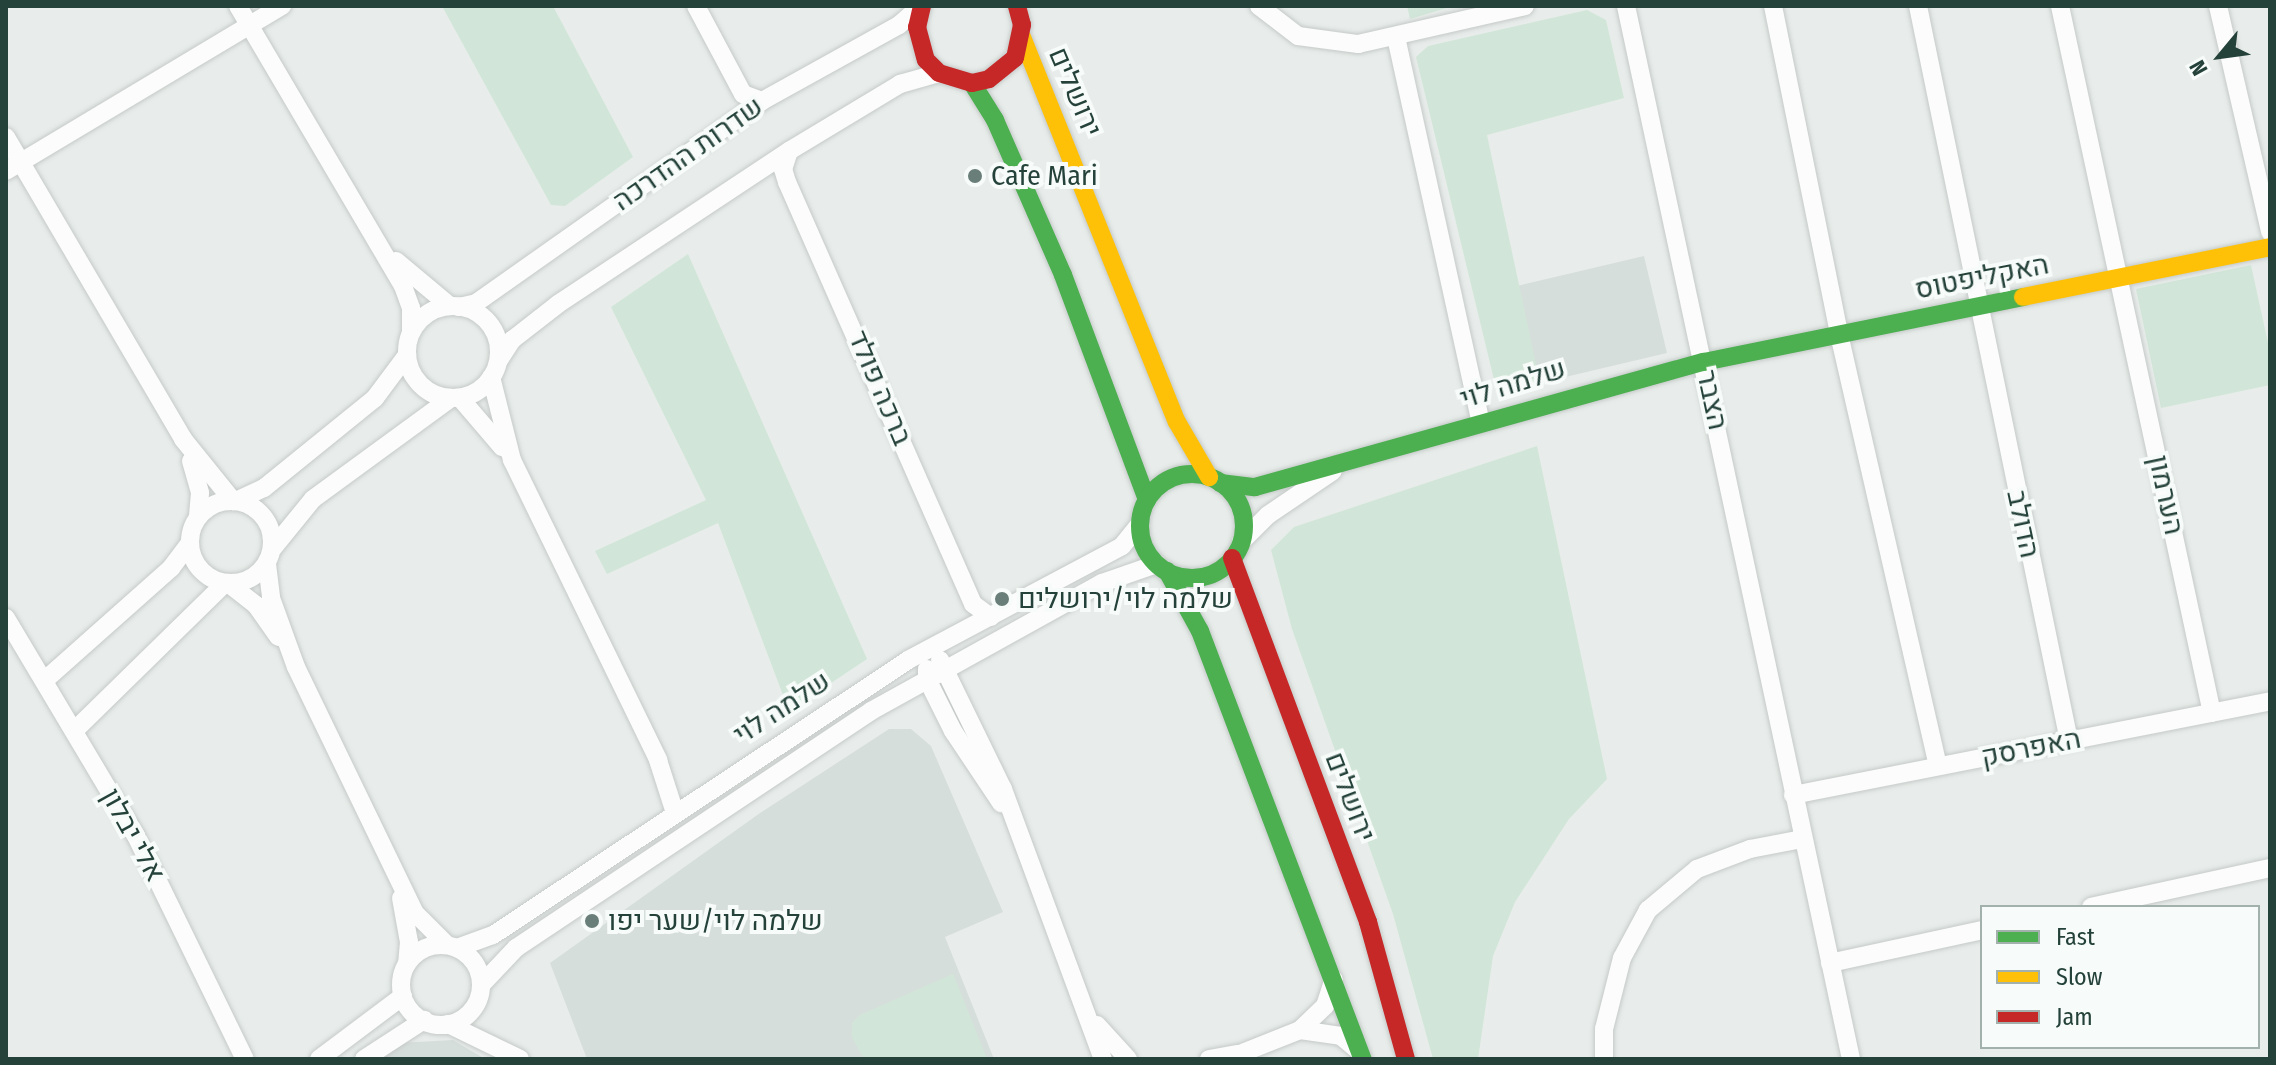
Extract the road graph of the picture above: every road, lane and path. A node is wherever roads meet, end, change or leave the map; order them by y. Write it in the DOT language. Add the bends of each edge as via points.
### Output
graph roads {
  1 [pos="238,6"];
  2 [pos="282,6"];
  3 [pos="696,6"];
  4 [pos="922,6"];
  5 [pos="1017,6"];
  6 [pos="1259,6"];
  7 [pos="1525,6"];
  8 [pos="1626,6"];
  9 [pos="1773,6"];
  10 [pos="1918,6"];
  11 [pos="2060,6"];
  12 [pos="2218,6"];
  13 [pos="250,25"];
  14 [pos="1022,37"];
  15 [pos="1396,37"];
  16 [pos="939,73"];
  17 [pos="972,83"];
  18 [pos="762,101"];
  19 [pos="6,137"];
  20 [pos="789,151"];
  21 [pos="13,166"];
  22 [pos="2270,232"];
  23 [pos="378,241"];
  24 [pos="2270,247"];
  25 [pos="2119,278"];
  26 [pos="454,307"];
  27 [pos="1976,307"];
  28 [pos="411,333"];
  29 [pos="1839,334"];
  30 [pos="407,355"];
  31 [pos="1704,362"];
  32 [pos="495,369"];
  33 [pos="455,398"];
  34 [pos="1481,423"];
  35 [pos="183,439"];
  36 [pos="512,460"];
  37 [pos="1340,466"];
  38 [pos="1215,480"];
  39 [pos="1147,500"];
  40 [pos="234,501"];
  41 [pos="198,517"];
  42 [pos="1140,524"];
  43 [pos="190,543"];
  44 [pos="1236,550"];
  45 [pos="270,556"];
  46 [pos="1162,568"];
  47 [pos="227,584"];
  48 [pos="991,617"];
  49 [pos="6,618"];
  50 [pos="929,649"];
  51 [pos="296,667"];
  52 [pos="947,667"];
  53 [pos="927,679"];
  54 [pos="45,680"];
  55 [pos="2270,701"];
  56 [pos="2212,713"];
  57 [pos="75,730"];
  58 [pos="2069,741"];
  59 [pos="658,760"];
  60 [pos="1938,766"];
  61 [pos="1793,795"];
  62 [pos="692,802"];
  63 [pos="675,813"];
  64 [pos="1019,832"];
  65 [pos="1802,839"];
  66 [pos="2270,868"];
  67 [pos="394,872"];
  68 [pos="2100,905"];
  69 [pos="1980,930"];
  70 [pos="452,947"];
  71 [pos="1830,963"];
  72 [pos="407,964"];
  73 [pos="1334,979"];
  74 [pos="481,985"];
  75 [pos="403,996"];
  76 [pos="1090,1017"];
  77 [pos="424,1020"];
  78 [pos="448,1024"];
  79 [pos="1300,1030"];
  80 [pos="1232,1056"];
  81 [pos="1363,1057"];
  82 [pos="245,1059"];
  83 [pos="319,1059"];
  84 [pos="364,1059"];
  85 [pos="520,1059"];
  86 [pos="1103,1059"];
  87 [pos="1128,1059"];
  88 [pos="1139,1059"];
  89 [pos="1209,1059"];
  90 [pos="1406,1059"];
  91 [pos="1604,1059"];
  92 [pos="1851,1059"];
  1 -- 13 [label="street"];
  2 -- 13 [label="street"];
  3 -- 18 [label="street" via="743,94"];
  4 -- 16 [label="street" via="919,44"];
  4 -- 18 [label="street, שדרות ההדרכה" via="899,25"];
  5 -- 14 [label="street, ירושלים"];
  6 -- 15 [label="street" via="1282,27 1318,42 1358,44"];
  7 -- 15 [label="street"];
  8 -- 31 [label="street, הצבר"];
  9 -- 29 [label="street"];
  10 -- 27 [label="street, הדולב"];
  11 -- 25 [label="street, הערמון"];
  12 -- 22 [label="street"];
  13 -- 21 [label="street"];
  13 -- 23 [label="street"];
  14 -- 17 [label="street" via="1003,71"];
  14 -- 38 [label="street, ירושלים" via="1177,422"];
  15 -- 34 [label="street"];
  16 -- 17 [label="street"];
  16 -- 20 [label="street, שדרות ההדרכה" via="900,84"];
  17 -- 39 [label="street" via="995,120 1063,275"];
  18 -- 26 [label="street, שדרות ההדרכה" via="476,303"];
  19 -- 21 [label="street"];
  20 -- 32 [label="street, שדרות ההדרכה" via="558,304 512,340"];
  20 -- 48 [label="street, ברכה פולד" via="783,169 787,182 973,604"];
  21 -- 35 [label="street"];
  23 -- 26 [label="street" via="407,274"];
  23 -- 28 [label="street" via="411,308"];
  24 -- 25 [label="street, האקליפטוס"];
  25 -- 27 [label="street, האקליפטוס"];
  25 -- 56 [label="street, הערמון"];
  26 -- 28 [label="street" via="424,316"];
  26 -- 32 [label="street" via="489,323"];
  27 -- 29 [label="street, האקליפטוס"];
  27 -- 58 [label="street, הדולב"];
  28 -- 30 [label="street"];
  29 -- 31 [label="street, האקליפטוס"];
  29 -- 60 [label="street"];
  30 -- 33 [label="street" via="418,382"];
  30 -- 40 [label="street" via="375,398 264,488"];
  31 -- 34 [label="street, שלמה לוי"];
  31 -- 61 [label="street, הצבר"];
  32 -- 33 [label="street" via="477,392"];
  32 -- 36 [label="street"];
  33 -- 36 [label="street"];
  33 -- 45 [label="street" via="313,499"];
  34 -- 37 [label="street, שלמה לוי"];
  35 -- 40 [label="street"];
  35 -- 41 [label="street" via="200,493"];
  36 -- 59 [label="street"];
  37 -- 38 [label="street, שלמה לוי" via="1255,487"];
  37 -- 44 [label="street, שלמה לוי" via="1268,515"];
  38 -- 39 [label="street" via="1181,475"];
  38 -- 44 [label="street" via="1241,510"];
  39 -- 42 [label="street"];
  40 -- 41 [label="street" via="211,506"];
  40 -- 45 [label="street" via="263,516"];
  41 -- 43 [label="street"];
  42 -- 46 [label="street" via="1143,545"];
  42 -- 48 [label="street, שלמה לוי" via="1122,546"];
  43 -- 47 [label="street" via="199,569"];
  43 -- 54 [label="street" via="171,568"];
  44 -- 46 [label="street" via="1200,577"];
  44 -- 90 [label="street, ירושלים" via="1368,922"];
  45 -- 47 [label="street" via="246,581"];
  45 -- 51 [label="street" via="271,598"];
  46 -- 52 [label="street, שלמה לוי" via="1102,583"];
  46 -- 73 [label="street" via="1200,631"];
  47 -- 51 [label="street" via="256,605"];
  47 -- 57 [label="street"];
  48 -- 50 [label="street, שלמה לוי"];
  49 -- 54 [label="street, אלי יבלון"];
  50 -- 52 [label="street"];
  50 -- 53 [label="street"];
  50 -- 62 [label="street, שלמה לוי"];
  51 -- 67 [label="street"];
  52 -- 53 [label="street, שלמה לוי"];
  52 -- 64 [label="street"];
  53 -- 64 [label="street" via="965,753"];
  53 -- 74 [label="street, שלמה לוי" via="791,761 516,948"];
  54 -- 57 [label="street, אלי יבלון"];
  55 -- 56 [label="street, האפרסק"];
  56 -- 58 [label="street, האפרסק"];
  57 -- 82 [label="street, אלי יבלון" via="136,836"];
  58 -- 60 [label="street, האפרסק"];
  59 -- 62 [label="street"];
  59 -- 63 [label="street"];
  60 -- 61 [label="street, האפרסק"];
  61 -- 65 [label="street, הצבר"];
  62 -- 63 [label="street, שלמה לוי"];
  63 -- 70 [label="street, שלמה לוי" via="493,935"];
  64 -- 76 [label="street"];
  65 -- 71 [label="street, הצבר"];
  65 -- 91 [label="street" via="1750,849 1697,869 1648,910 1622,958 1604,1029"];
  66 -- 68 [label="street"];
  67 -- 70 [label="street" via="424,925"];
  67 -- 72 [label="street" via="409,942"];
  69 -- 71 [label="street"];
  70 -- 72 [label="street" via="426,947"];
  70 -- 74 [label="street" via="472,959"];
  71 -- 92 [label="street, הצבר"];
  72 -- 75 [label="street"];
  73 -- 79 [label="street" via="1325,1006"];
  73 -- 81 [label="street"];
  74 -- 78 [label="street" via="475,1006"];
  75 -- 77 [label="street"];
  75 -- 83 [label="street"];
  76 -- 86 [label="street"];
  76 -- 87 [label="street"];
  77 -- 78 [label="street"];
  77 -- 84 [label="street"];
  78 -- 85 [label="street"];
  79 -- 80 [label="street"];
  79 -- 81 [label="street" via="1341,1036"];
  80 -- 89 [label="street"];
  87 -- 88 [label="street"];
}
